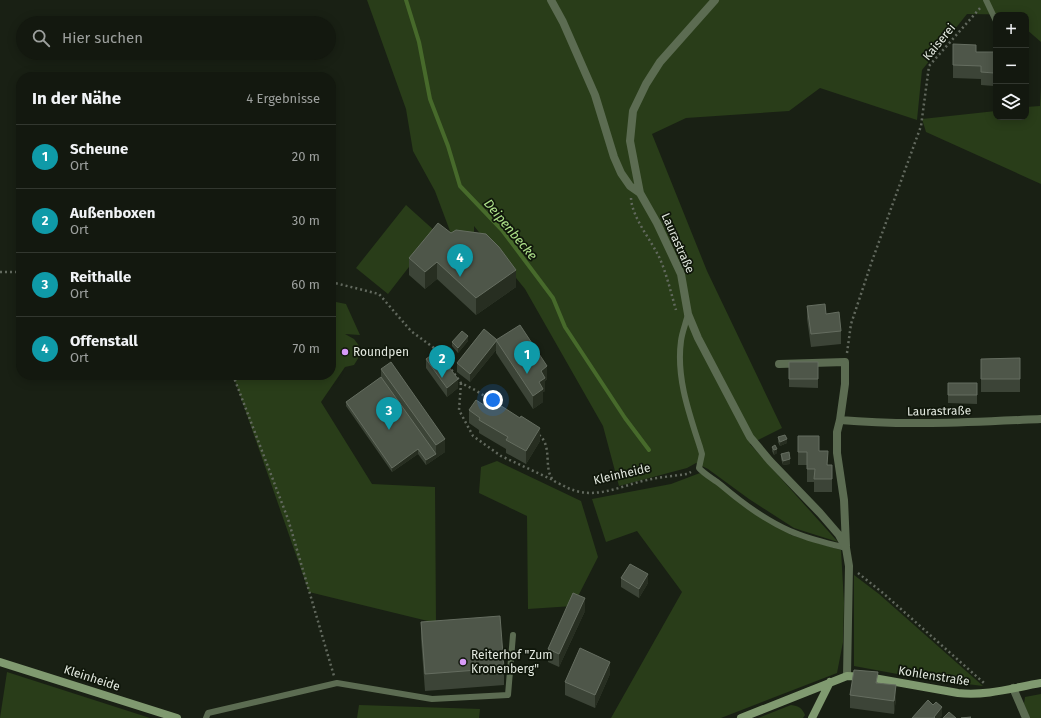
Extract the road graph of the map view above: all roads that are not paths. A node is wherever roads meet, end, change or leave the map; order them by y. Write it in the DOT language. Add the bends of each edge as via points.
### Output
graph roads {
  1 [pos="551,0"];
  2 [pos="715,0"];
  3 [pos="986,0"];
  4 [pos="993,15"];
  5 [pos="640,193"];
  6 [pos="688,314"];
  7 [pos="779,364"];
  8 [pos="1040,419"];
  9 [pos="840,420"];
  10 [pos="846,548"];
  11 [pos="513,635"];
  12 [pos="0,662"];
  13 [pos="847,676"];
  14 [pos="830,682"];
  15 [pos="1041,683"];
  16 [pos="1013,688"];
  17 [pos="177,718"];
  18 [pos="206,718"];
  19 [pos="742,718"];
  20 [pos="812,718"];
  21 [pos="1026,718"];
  1 -- 5 [label="street" via="595,95 621,173 630,186"];
  2 -- 5 [label="street, Laurastraße" via="660,62 633,112 630,141"];
  3 -- 4 [label="lane"];
  5 -- 6 [label="street, Laurastraße" via="681,274"];
  6 -- 10 [label="street, Laurastraße" via="750,437 820,512"];
  6 -- 10 [label="lane" via="681,341 681,365 685,397 702,454 699,468 743,503 789,531"];
  7 -- 9 [label="street, Laurastraße" via="845,362"];
  8 -- 9 [label="street, Laurastraße" via="955,423 874,423"];
  9 -- 10 [label="street, Laurastraße" via="837,452 844,500"];
  10 -- 13 [label="street, Laurastraße" via="849,566"];
  11 -- 18 [label="lane" via="508,695 432,699 337,683 208,713"];
  12 -- 17 [label="street, Kleinheide"];
  13 -- 14 [label="street"];
  13 -- 16 [label="street, Kohlenstraße" via="868,677 958,693 982,694"];
  14 -- 19 [label="street"];
  14 -- 20 [label="street"];
  15 -- 16 [label="street, Kohlenstraße"];
  16 -- 21 [label="street"];
}
